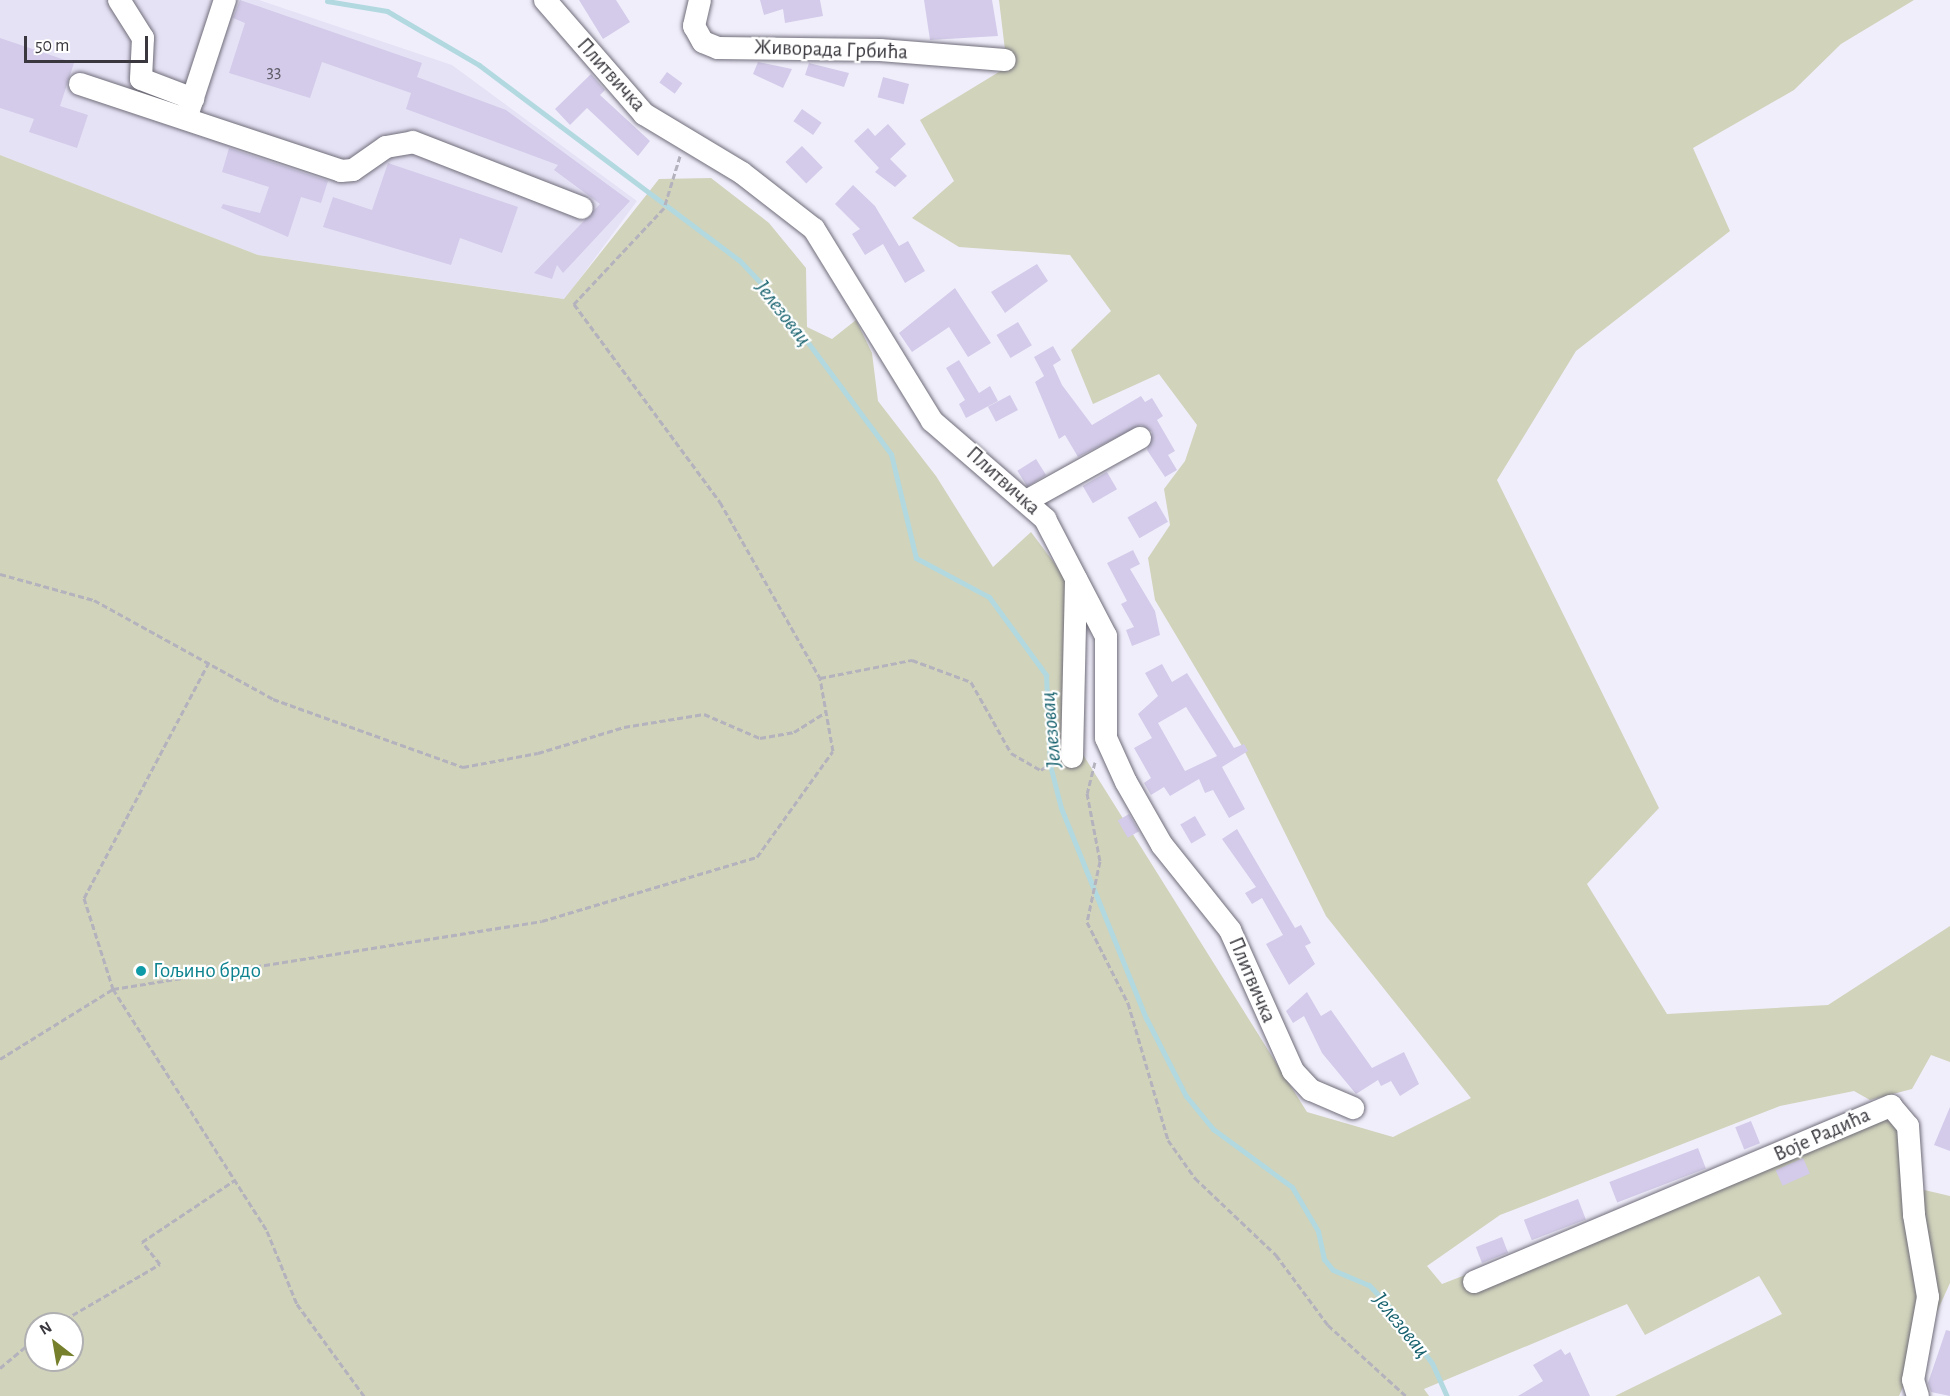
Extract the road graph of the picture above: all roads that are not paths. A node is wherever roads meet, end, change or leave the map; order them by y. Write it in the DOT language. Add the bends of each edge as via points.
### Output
graph roads {
  1 [pos="119,0"];
  2 [pos="546,0"];
  3 [pos="700,0"];
  4 [pos="224,4"];
  5 [pos="1005,60"];
  6 [pos="80,84"];
  7 [pos="190,108"];
  8 [pos="582,208"];
  9 [pos="1140,438"];
  10 [pos="1028,500"];
  11 [pos="1076,572"];
  12 [pos="1072,749"];
  13 [pos="1353,1108"];
  14 [pos="1474,1282"];
  15 [pos="1918,1396"];
  1 -- 7 [label="street" via="143,38 141,79"];
  2 -- 10 [label="street, Плитвичка" via="630,102 765,189 814,229 932,421"];
  3 -- 5 [label="street, Живорада Грбића" via="694,26 704,42 718,48 880,50"];
  4 -- 7 [label="street"];
  6 -- 7 [label="street"];
  7 -- 8 [label="street" via="341,171 353,170 386,147 413,142"];
  9 -- 10 [label="street"];
  10 -- 11 [label="street, Плитвичка" via="1055,533"];
  11 -- 12 [label="street"];
  11 -- 13 [label="street, Плитвичка" via="1106,636 1106,738 1156,836 1230,930 1293,1071 1311,1090"];
  14 -- 15 [label="street, Воје Радића" via="1891,1106 1908,1126 1912,1197 1928,1297 1913,1380"];
}
